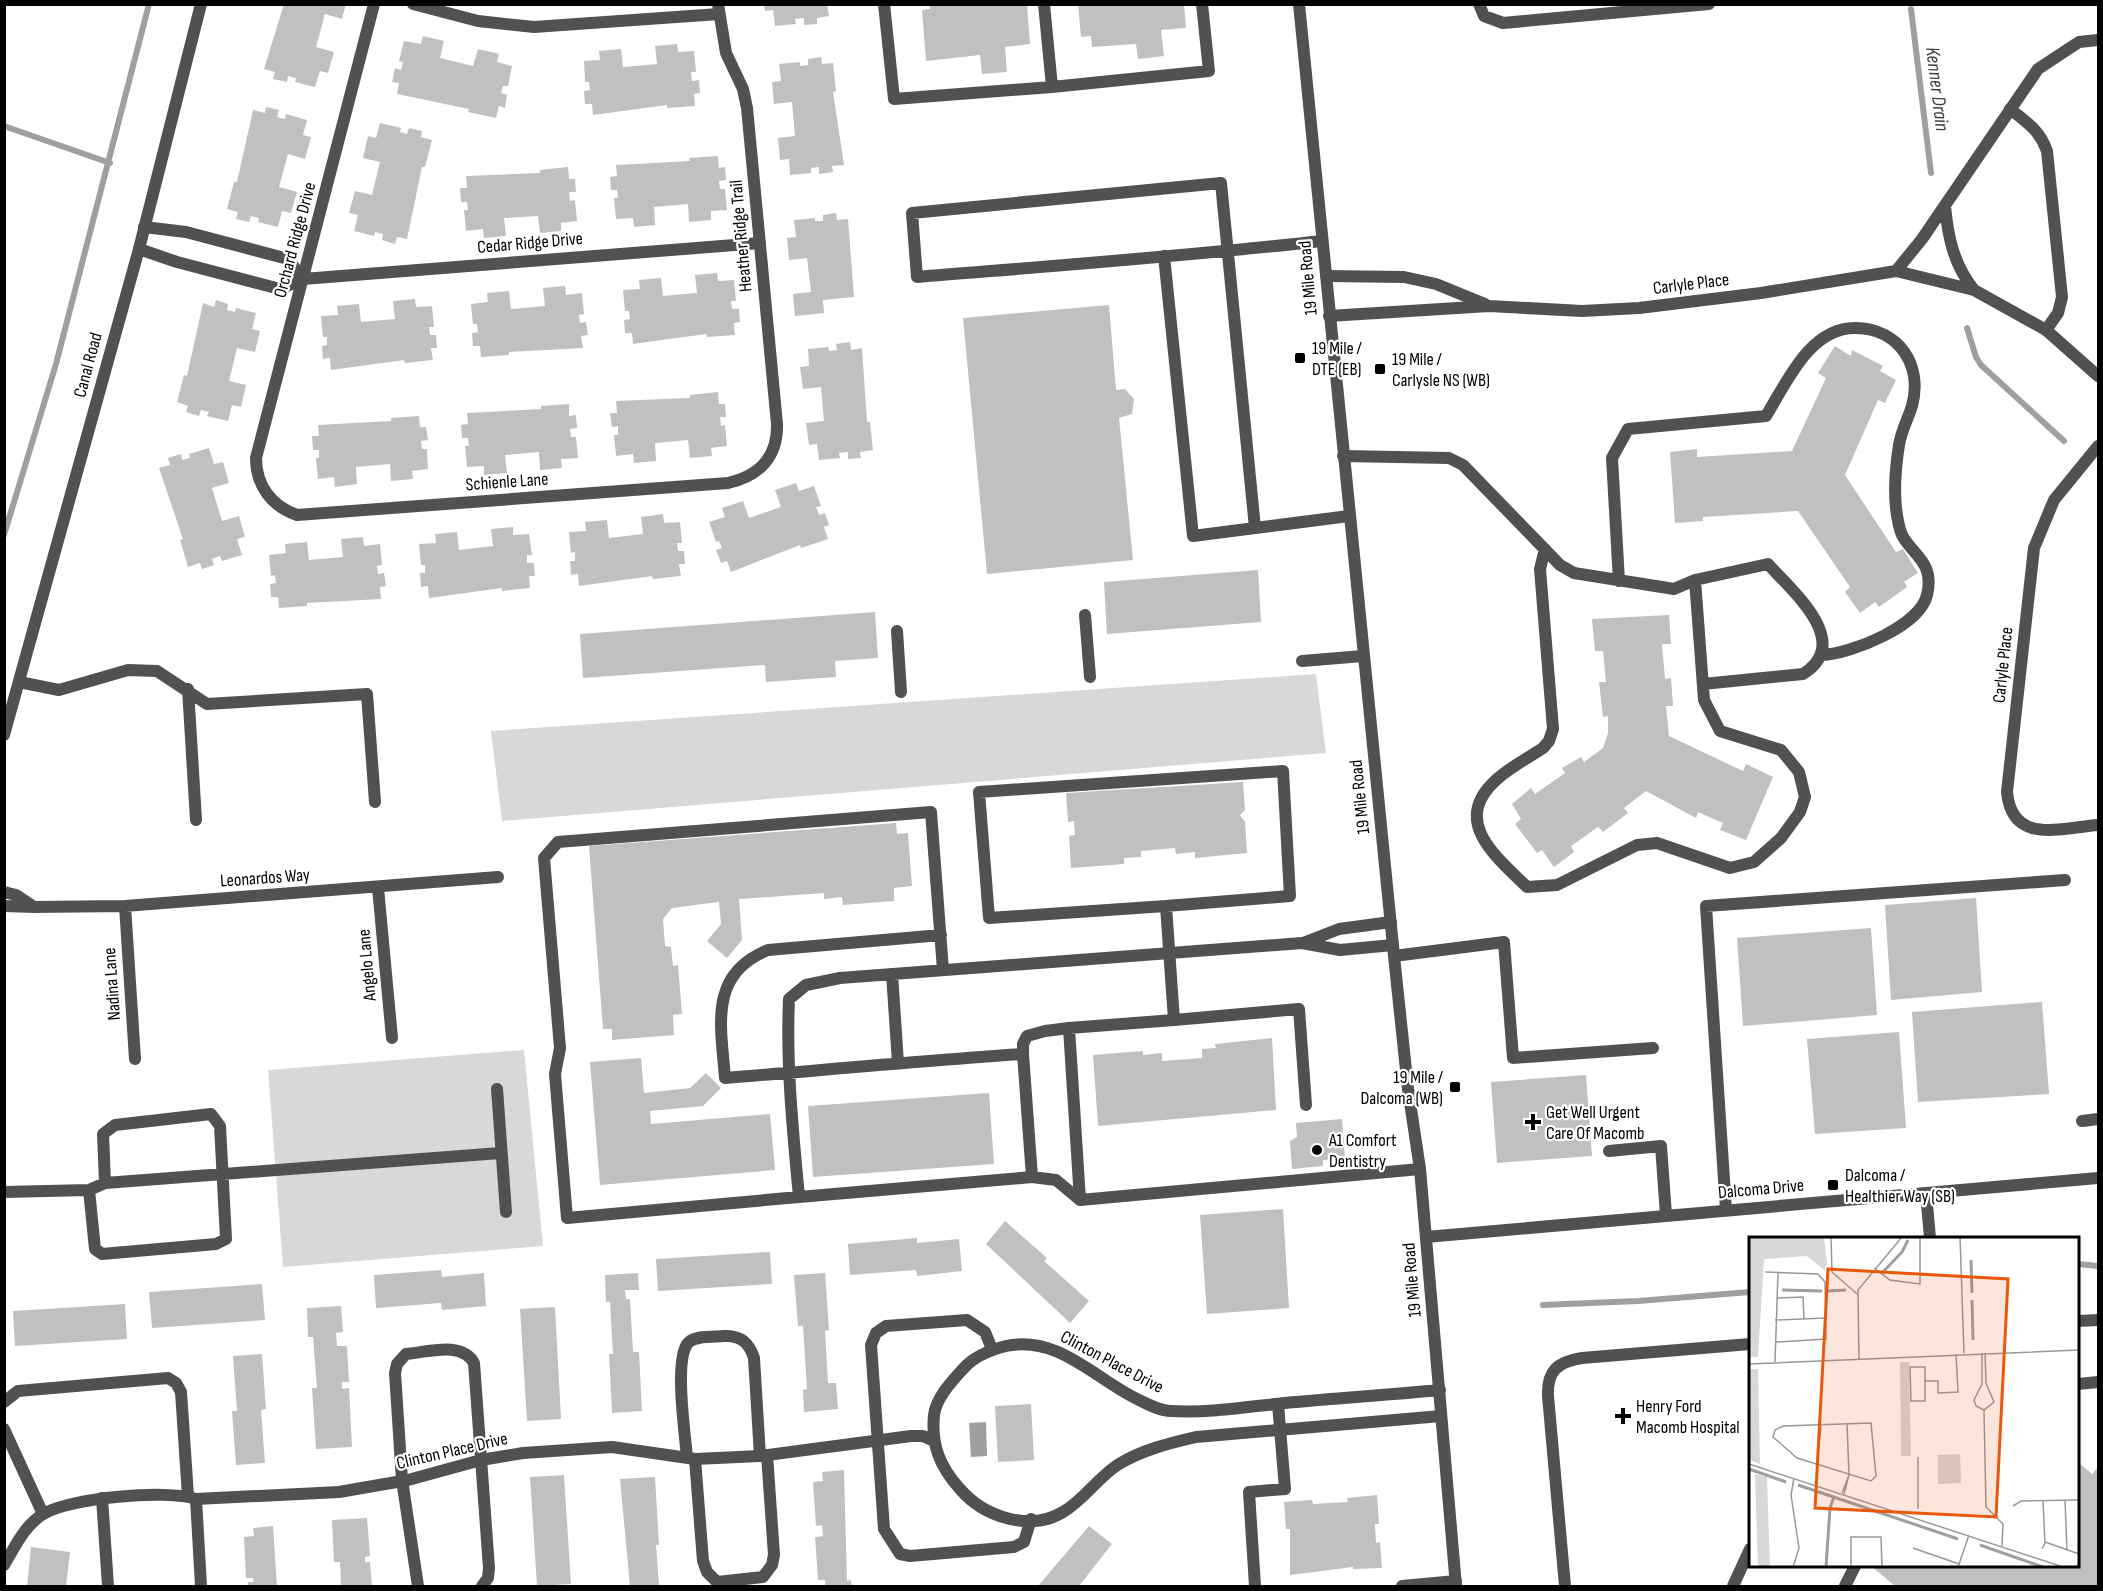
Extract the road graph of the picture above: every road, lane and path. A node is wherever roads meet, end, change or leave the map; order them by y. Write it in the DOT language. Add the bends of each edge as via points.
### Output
graph roads {
  1 [pos="201,4"];
  2 [pos="374,4"];
  3 [pos="413,4"];
  4 [pos="884,4"];
  5 [pos="1044,4"];
  6 [pos="1202,4"];
  7 [pos="1299,4"];
  8 [pos="1479,4"];
  9 [pos="1709,4"];
  10 [pos="1674,6"];
  11 [pos="718,9"];
  12 [pos="2098,40"];
  13 [pos="1052,87"];
  14 [pos="2010,109"];
  15 [pos="1945,206"];
  16 [pos="144,227"];
  17 [pos="1322,241"];
  18 [pos="760,243"];
  19 [pos="139,249"];
  20 [pos="1229,250"];
  21 [pos="1164,256"];
  22 [pos="1896,271"];
  23 [pos="1326,276"];
  24 [pos="303,279"];
  25 [pos="1974,290"];
  26 [pos="1489,306"];
  27 [pos="1329,316"];
  28 [pos="2046,330"];
  29 [pos="2098,376"];
  30 [pos="2098,446"];
  31 [pos="1343,456"];
  32 [pos="764,465"];
  33 [pos="260,484"];
  34 [pos="1349,516"];
  35 [pos="1255,528"];
  36 [pos="1545,549"];
  37 [pos="1695,580"];
  38 [pos="1620,581"];
  39 [pos="1085,615"];
  40 [pos="897,631"];
  41 [pos="1822,655"];
  42 [pos="1363,656"];
  43 [pos="1302,661"];
  44 [pos="1090,677"];
  45 [pos="19,682"];
  46 [pos="1703,684"];
  47 [pos="188,689"];
  48 [pos="901,692"];
  49 [pos="4,735"];
  50 [pos="375,802"];
  51 [pos="196,820"];
  52 [pos="2098,825"];
  53 [pos="498,877"];
  54 [pos="2065,880"];
  55 [pos="378,888"];
  56 [pos="4,892"];
  57 [pos="4,906"];
  58 [pos="125,906"];
  59 [pos="1166,906"];
  60 [pos="34,907"];
  61 [pos="1391,922"];
  62 [pos="941,935"];
  63 [pos="1302,943"];
  64 [pos="1394,951"];
  65 [pos="1169,953"];
  66 [pos="944,970"];
  67 [pos="892,974"];
  68 [pos="1174,1020"];
  69 [pos="1069,1028"];
  70 [pos="392,1038"];
  71 [pos="1653,1048"];
  72 [pos="1023,1054"];
  73 [pos="135,1059"];
  74 [pos="898,1063"];
  75 [pos="790,1073"];
  76 [pos="497,1089"];
  77 [pos="1306,1105"];
  78 [pos="2098,1119"];
  79 [pos="2082,1121"];
  80 [pos="1609,1151"];
  81 [pos="500,1153"];
  82 [pos="1420,1169"];
  83 [pos="222,1175"];
  84 [pos="1032,1177"];
  85 [pos="2098,1178"];
  86 [pos="105,1183"];
  87 [pos="89,1190"];
  88 [pos="4,1192"];
  89 [pos="1926,1193"];
  90 [pos="799,1197"];
  91 [pos="1080,1200"];
  92 [pos="1726,1210"];
  93 [pos="506,1212"];
  94 [pos="1666,1215"];
  95 [pos="1426,1237"];
  96 [pos="1930,1237"];
  97 [pos="2098,1320"];
  98 [pos="2079,1321"];
  99 [pos="1749,1344"];
  100 [pos="992,1349"];
  101 [pos="2098,1382"];
  102 [pos="2079,1384"];
  103 [pos="1440,1390"];
  104 [pos="4,1402"];
  105 [pos="1278,1404"];
  106 [pos="1441,1416"];
  107 [pos="4,1429"];
  108 [pos="1281,1430"];
  109 [pos="878,1441"];
  110 [pos="934,1441"];
  111 [pos="763,1456"];
  112 [pos="691,1458"];
  113 [pos="481,1460"];
  114 [pos="402,1480"];
  115 [pos="192,1497"];
  116 [pos="102,1498"];
  117 [pos="43,1514"];
  118 [pos="1031,1519"];
  119 [pos="1749,1551"];
  120 [pos="4,1565"];
  121 [pos="1855,1567"];
  122 [pos="1456,1584"];
  123 [pos="108,1587"];
  124 [pos="201,1587"];
  125 [pos="418,1587"];
  126 [pos="482,1587"];
  127 [pos="1255,1587"];
  128 [pos="1402,1587"];
  129 [pos="1565,1587"];
  130 [pos="1733,1587"];
  131 [pos="1845,1587"];
  1 -- 16 [label="street, Canal Road"];
  2 -- 24 [label="street, Orchard Ridge Drive"];
  3 -- 11 [label="street" via="478,21 534,27"];
  4 -- 13 [label="street" via="894,99"];
  5 -- 13 [label="street"];
  6 -- 13 [label="street" via="1209,71"];
  7 -- 17 [label="street, 19 Mile Road"];
  8 -- 10 [label="street" via="1489,20 1503,23"];
  9 -- 10 [label="street"];
  11 -- 18 [label="street, Heather Ridge Trail" via="726,52 746,99"];
  12 -- 14 [label="street" via="2079,42 2038,69"];
  14 -- 15 [label="street"];
  14 -- 28 [label="street" via="2042,136 2047,151 2062,297 2058,313"];
  15 -- 22 [label="street"];
  15 -- 25 [label="street, Carlyle Place" via="1960,272"];
  16 -- 19 [label="street, Canal Road"];
  16 -- 24 [label="street" via="186,232 288,259"];
  17 -- 20 [label="street"];
  17 -- 23 [label="street, 19 Mile Road"];
  18 -- 24 [label="street, Cedar Ridge Drive"];
  18 -- 32 [label="street, Heather Ridge Trail" via="777,437"];
  19 -- 24 [label="street, Cedar Ridge Drive" via="280,289"];
  19 -- 45 [label="street, Canal Road"];
  20 -- 21 [label="street"];
  20 -- 21 [label="street" via="1221,183 912,213 917,277"];
  20 -- 35 [label="street"];
  21 -- 35 [label="street" via="1193,536"];
  22 -- 25 [label="street, Carlyle Place"];
  22 -- 26 [label="street, Carlyle Place" via="1761,294 1639,308 1582,311"];
  23 -- 26 [label="street, Carlyle Place" via="1404,277"];
  23 -- 27 [label="street, 19 Mile Road"];
  24 -- 33 [label="street, Orchard Ridge Drive" via="257,448"];
  25 -- 28 [label="street, Carlyle Place"];
  26 -- 27 [label="street, Carlyle Place"];
  27 -- 31 [label="street, 19 Mile Road"];
  28 -- 29 [label="street, Carlyle Place"];
  30 -- 52 [label="street, Carlyle Place" via="2054,500 2034,548 2007,792 2009,809 2026,828"];
  31 -- 34 [label="street, 19 Mile Road"];
  31 -- 36 [label="street" via="1449,458 1463,465"];
  32 -- 33 [label="street, Schienle Lane" via="751,476 728,483 307,515 281,508"];
  34 -- 35 [label="street"];
  34 -- 42 [label="street, 19 Mile Road"];
  36 -- 38 [label="street" via="1574,573"];
  36 -- 46 [label="street" via="1540,569 1553,729 1543,748 1496,780 1478,803 1476,818 1480,835 1527,887 1557,885 1637,845 1657,843 1730,868 1754,862 1780,838 1800,812 1805,797 1799,772 1781,750 1720,730 1704,700"];
  37 -- 38 [label="street" via="1674,589"];
  37 -- 41 [label="street" via="1768,564 1809,610 1823,636"];
  37 -- 46 [label="street"];
  38 -- 41 [label="street" via="1612,458 1628,429 1767,416 1799,363 1831,334 1854,328 1889,335 1913,367 1912,405 1899,446 1896,508 1902,535 1921,557 1928,577 1927,595 1918,612 1875,642"];
  39 -- 44 [label="street"];
  40 -- 48 [label="street"];
  41 -- 46 [label="street" via="1817,665 1803,674"];
  42 -- 43 [label="street"];
  42 -- 61 [label="street, 19 Mile Road"];
  45 -- 47 [label="street" via="59,690 128,670 158,671"];
  45 -- 49 [label="street, Canal Road"];
  47 -- 50 [label="street" via="207,704 367,694"];
  47 -- 51 [label="street"];
  53 -- 55 [label="street, Leonardos Way"];
  54 -- 92 [label="street" via="1706,906"];
  55 -- 58 [label="street, Leonardos Way"];
  55 -- 70 [label="street, Angelo Lane"];
  56 -- 60 [label="street, Leonardos Way"];
  57 -- 60 [label="street, Leonardos Way"];
  58 -- 60 [label="street, Leonardos Way"];
  58 -- 73 [label="street, Nadina Lane"];
  59 -- 59 [label="street" via="989,918 979,792 1282,771 1290,896"];
  59 -- 65 [label="street"];
  61 -- 63 [label="street" via="1339,929"];
  61 -- 64 [label="street, 19 Mile Road"];
  62 -- 66 [label="street"];
  62 -- 75 [label="street" via="768,950 744,963 723,994 720,1012 725,1078"];
  62 -- 90 [label="street" via="931,812 558,842 544,858 560,1048 555,1074 567,1218"];
  63 -- 64 [label="street" via="1340,950"];
  63 -- 65 [label="street"];
  64 -- 71 [label="street" via="1504,942 1513,1058"];
  64 -- 82 [label="street, 19 Mile Road"];
  65 -- 66 [label="street"];
  65 -- 68 [label="street"];
  66 -- 67 [label="street"];
  67 -- 74 [label="street"];
  67 -- 75 [label="street" via="806,985 789,999"];
  68 -- 69 [label="street"];
  68 -- 77 [label="street" via="1299,1009"];
  69 -- 72 [label="street" via="1027,1036"];
  69 -- 91 [label="street"];
  72 -- 74 [label="street"];
  72 -- 84 [label="street"];
  74 -- 75 [label="street"];
  75 -- 90 [label="street"];
  76 -- 81 [label="street"];
  78 -- 79 [label="street"];
  80 -- 94 [label="street" via="1661,1146"];
  81 -- 83 [label="street"];
  81 -- 93 [label="street"];
  82 -- 91 [label="street"];
  82 -- 95 [label="street, 19 Mile Road"];
  83 -- 86 [label="street"];
  83 -- 86 [label="street" via="220,1126 211,1114 115,1125 103,1134"];
  83 -- 87 [label="street" via="226,1239 216,1244 102,1254 95,1249"];
  84 -- 90 [label="street"];
  84 -- 91 [label="street" via="1056,1180"];
  85 -- 89 [label="street, Dalcoma Drive"];
  86 -- 87 [label="street"];
  87 -- 88 [label="street"];
  89 -- 92 [label="street, Dalcoma Drive"];
  89 -- 96 [label="street"];
  92 -- 94 [label="street, Dalcoma Drive"];
  94 -- 95 [label="street, Dalcoma Drive"];
  95 -- 103 [label="street, 19 Mile Road"];
  97 -- 98 [label="street"];
  99 -- 129 [label="street" via="1582,1358 1561,1362 1553,1369 1548,1377 1548,1396"];
  100 -- 105 [label="street, Clinton Place Drive" via="1024,1343 1042,1345 1065,1354 1119,1390 1168,1411"];
  100 -- 109 [label="street" via="985,1332 967,1320 886,1326 876,1333 871,1345"];
  100 -- 110 [label="street, Clinton Place Drive" via="967,1364 945,1389 934,1412"];
  101 -- 102 [label="street"];
  103 -- 105 [label="street, Clinton Place Drive"];
  103 -- 106 [label="street, 19 Mile Road"];
  104 -- 115 [label="street" via="18,1391 168,1378 181,1392"];
  105 -- 108 [label="street"];
  106 -- 108 [label="street, Clinton Place Drive"];
  106 -- 122 [label="street, 19 Mile Road"];
  107 -- 117 [label="street"];
  108 -- 118 [label="street, Clinton Place Drive" via="1196,1437 1135,1456 1117,1466 1064,1512"];
  108 -- 127 [label="street" via="1285,1489 1249,1492"];
  109 -- 110 [label="street, Clinton Place Drive" via="911,1436"];
  109 -- 111 [label="street, Clinton Place Drive"];
  109 -- 118 [label="street" via="884,1529 900,1554 910,1557 1003,1550 1024,1542"];
  110 -- 118 [label="street, Clinton Place Drive" via="940,1462 963,1493 1000,1517"];
  111 -- 112 [label="street, Clinton Place Drive"];
  111 -- 112 [label="street" via="754,1358 747,1343 733,1336 695,1338 685,1348 681,1366"];
  111 -- 112 [label="street" via="772,1565 763,1577 717,1582 703,1561"];
  112 -- 113 [label="street, Clinton Place Drive" via="599,1447"];
  113 -- 114 [label="street, Clinton Place Drive"];
  113 -- 114 [label="street" via="471,1357 459,1350 406,1354 397,1364 395,1382"];
  113 -- 126 [label="street" via="489,1568"];
  114 -- 115 [label="street, Clinton Place Drive" via="339,1492"];
  114 -- 125 [label="street"];
  115 -- 116 [label="street, Clinton Place Drive"];
  115 -- 124 [label="street"];
  116 -- 117 [label="street, Clinton Place Drive"];
  116 -- 123 [label="street"];
  117 -- 120 [label="street, Clinton Place Drive" via="26,1529"];
  119 -- 130 [label="street"];
  121 -- 131 [label="street"];
  122 -- 128 [label="street"];
}
